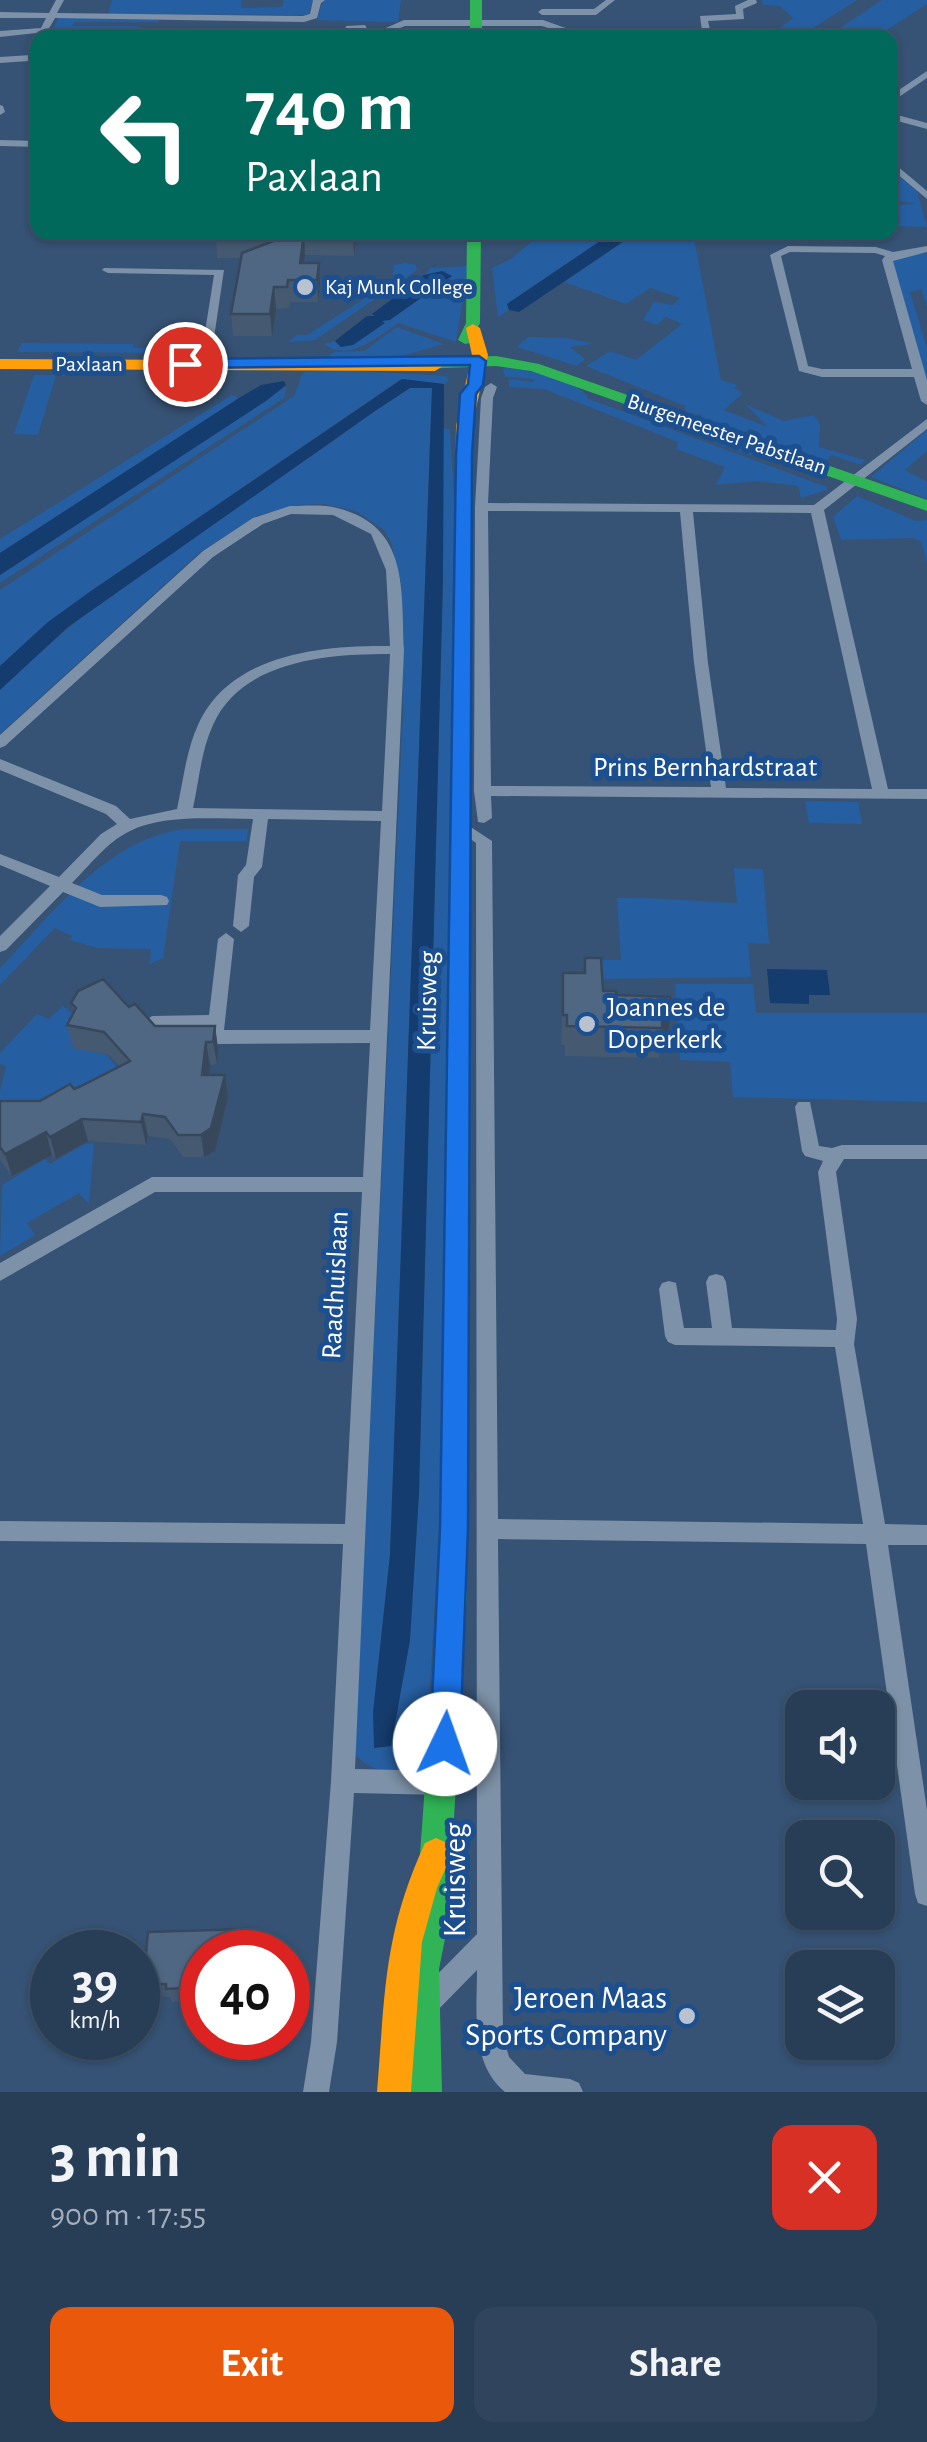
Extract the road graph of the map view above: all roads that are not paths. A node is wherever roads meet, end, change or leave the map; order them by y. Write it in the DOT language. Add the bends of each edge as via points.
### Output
graph roads {
  1 [pos="60,0"];
  2 [pos="321,0"];
  3 [pos="541,0"];
  4 [pos="611,0"];
  5 [pos="752,0"];
  6 [pos="0,15"];
  7 [pos="54,15"];
  8 [pos="542,18"];
  9 [pos="475,22"];
  10 [pos="47,30"];
  11 [pos="377,30"];
  12 [pos="571,30"];
  13 [pos="706,30"];
  14 [pos="0,34"];
  15 [pos="30,35"];
  16 [pos="0,63"];
  17 [pos="30,66"];
  18 [pos="927,74"];
  19 [pos="898,94"];
  20 [pos="898,118"];
  21 [pos="903,120"];
  22 [pos="898,124"];
  23 [pos="927,126"];
  24 [pos="0,143"];
  25 [pos="30,144"];
  26 [pos="898,170"];
  27 [pos="927,196"];
  28 [pos="474,240"];
  29 [pos="927,249"];
  30 [pos="892,255"];
  31 [pos="108,270"];
  32 [pos="206,363"];
  33 [pos="0,364"];
  34 [pos="470,364"];
  35 [pos="916,373"];
  36 [pos="491,387"];
  37 [pos="927,400"];
  38 [pos="927,423"];
  39 [pos="856,478"];
  40 [pos="927,506"];
  41 [pos="481,507"];
  42 [pos="686,508"];
  43 [pos="817,509"];
  44 [pos="397,650"];
  45 [pos="0,742"];
  46 [pos="0,764"];
  47 [pos="482,791"];
  48 [pos="719,793"];
  49 [pos="881,793"];
  50 [pos="927,794"];
  51 [pos="184,813"];
  52 [pos="261,816"];
  53 [pos="390,816"];
  54 [pos="484,818"];
  55 [pos="460,824"];
  56 [pos="126,825"];
  57 [pos="0,859"];
  58 [pos="61,884"];
  59 [pos="161,901"];
  60 [pos="241,926"];
  61 [pos="226,939"];
  62 [pos="0,946"];
  63 [pos="216,1021"];
  64 [pos="152,1022"];
  65 [pos="380,1036"];
  66 [pos="804,1107"];
  67 [pos="927,1152"];
  68 [pos="834,1156"];
  69 [pos="456,1179"];
  70 [pos="371,1184"];
  71 [pos="484,1206"];
  72 [pos="0,1273"];
  73 [pos="716,1282"];
  74 [pos="669,1289"];
  75 [pos="723,1336"];
  76 [pos="843,1339"];
  77 [pos="484,1452"];
  78 [pos="454,1470"];
  79 [pos="486,1529"];
  80 [pos="0,1531"];
  81 [pos="354,1534"];
  82 [pos="876,1535"];
  83 [pos="927,1535"];
  84 [pos="453,1591"];
  85 [pos="487,1624"];
  86 [pos="343,1781"];
  87 [pos="443,1783"];
  88 [pos="436,1854"];
  89 [pos="927,1894"];
  90 [pos="487,1942"];
  91 [pos="422,2008"];
  92 [pos="316,2092"];
  93 [pos="394,2092"];
  94 [pos="425,2092"];
  95 [pos="570,2092"];
  1 -- 7 [label="street"];
  2 -- 7 [label="street" via="314,16 304,19"];
  3 -- 8 [label="street"];
  4 -- 8 [label="street" via="596,12"];
  5 -- 13 [label="street" via="738,8 741,17 702,18"];
  6 -- 7 [label="street"];
  7 -- 10 [label="street"];
  8 -- 9 [label="street"];
  8 -- 12 [label="street"];
  9 -- 11 [label="street"];
  14 -- 15 [label="street"];
  16 -- 17 [label="street"];
  18 -- 19 [label="street"];
  20 -- 21 [label="street"];
  21 -- 22 [label="street"];
  21 -- 23 [label="street"];
  24 -- 25 [label="street"];
  26 -- 27 [label="street"];
  28 -- 34 [label="street, Kruisweg" via="473,328 465,337"];
  29 -- 30 [label="street"];
  30 -- 35 [label="street" via="886,260"];
  30 -- 35 [label="street" via="788,249 775,255 803,368"];
  31 -- 32 [label="street" via="220,272"];
  32 -- 33 [label="street, Paxlaan"];
  32 -- 34 [label="street, Paxlaan"];
  34 -- 39 [label="street, Burgemeester Pabstlaan" via="526,366"];
  34 -- 55 [label="street, Kruisweg" via="460,384 468,394"];
  35 -- 37 [label="street"];
  36 -- 41 [label="street"];
  38 -- 39 [label="street"];
  39 -- 40 [label="street, Burgemeester Pabstlaan"];
  39 -- 43 [label="street"];
  41 -- 42 [label="street"];
  41 -- 47 [label="street"];
  42 -- 43 [label="street"];
  42 -- 48 [label="street"];
  43 -- 49 [label="street"];
  44 -- 45 [label="street, Raadhuislaan" via="396,586 384,542 367,524 335,511 290,510 229,538"];
  44 -- 51 [label="street" via="309,654 237,688 206,723"];
  44 -- 53 [label="street, Raadhuislaan"];
  46 -- 56 [label="street" via="111,810"];
  47 -- 48 [label="street, Prins Bernhardstraat"];
  47 -- 54 [label="street"];
  48 -- 49 [label="street, Prins Bernhardstraat"];
  49 -- 50 [label="street, Prins Bernhardstraat"];
  51 -- 52 [label="street"];
  51 -- 56 [label="street"];
  52 -- 53 [label="street"];
  52 -- 60 [label="street"];
  53 -- 65 [label="street, Raadhuislaan"];
  55 -- 69 [label="street, Kruisweg"];
  55 -- 71 [label="street, Kruisweg" via="484,840"];
  56 -- 58 [label="street"];
  57 -- 58 [label="street"];
  58 -- 59 [label="street" via="100,902"];
  58 -- 62 [label="street"];
  61 -- 63 [label="street"];
  63 -- 64 [label="street"];
  63 -- 65 [label="street" via="214,1037"];
  65 -- 70 [label="street, Raadhuislaan"];
  66 -- 68 [label="street" via="811,1151"];
  67 -- 68 [label="street"];
  68 -- 76 [label="street" via="827,1172 847,1319"];
  69 -- 71 [label="street"];
  69 -- 78 [label="street, Kruisweg"];
  70 -- 72 [label="street" via="152,1185"];
  70 -- 81 [label="street, Raadhuislaan"];
  71 -- 77 [label="street, Kruisweg"];
  73 -- 75 [label="street"];
  74 -- 75 [label="street" via="675,1336"];
  75 -- 76 [label="street"];
  76 -- 82 [label="street"];
  77 -- 78 [label="street"];
  77 -- 79 [label="street, Kruisweg"];
  78 -- 84 [label="street, Kruisweg"];
  79 -- 82 [label="street"];
  79 -- 85 [label="street, Kruisweg"];
  80 -- 81 [label="street"];
  81 -- 86 [label="street, Raadhuislaan"];
  82 -- 83 [label="street"];
  82 -- 89 [label="street"];
  84 -- 85 [label="street"];
  84 -- 87 [label="street, Kruisweg"];
  85 -- 90 [label="street, Kruisweg"];
  86 -- 87 [label="street"];
  86 -- 92 [label="street, Raadhuislaan"];
  87 -- 88 [label="street, Kruisweg"];
  88 -- 91 [label="street, Kruisweg" via="438,1889"];
  88 -- 93 [label="street, Kruisweg" via="399,1953"];
  90 -- 91 [label="street"];
  90 -- 95 [label="street, Kruisweg" via="490,2036 506,2076 538,2092"];
  91 -- 94 [label="street, Kruisweg"];
}
